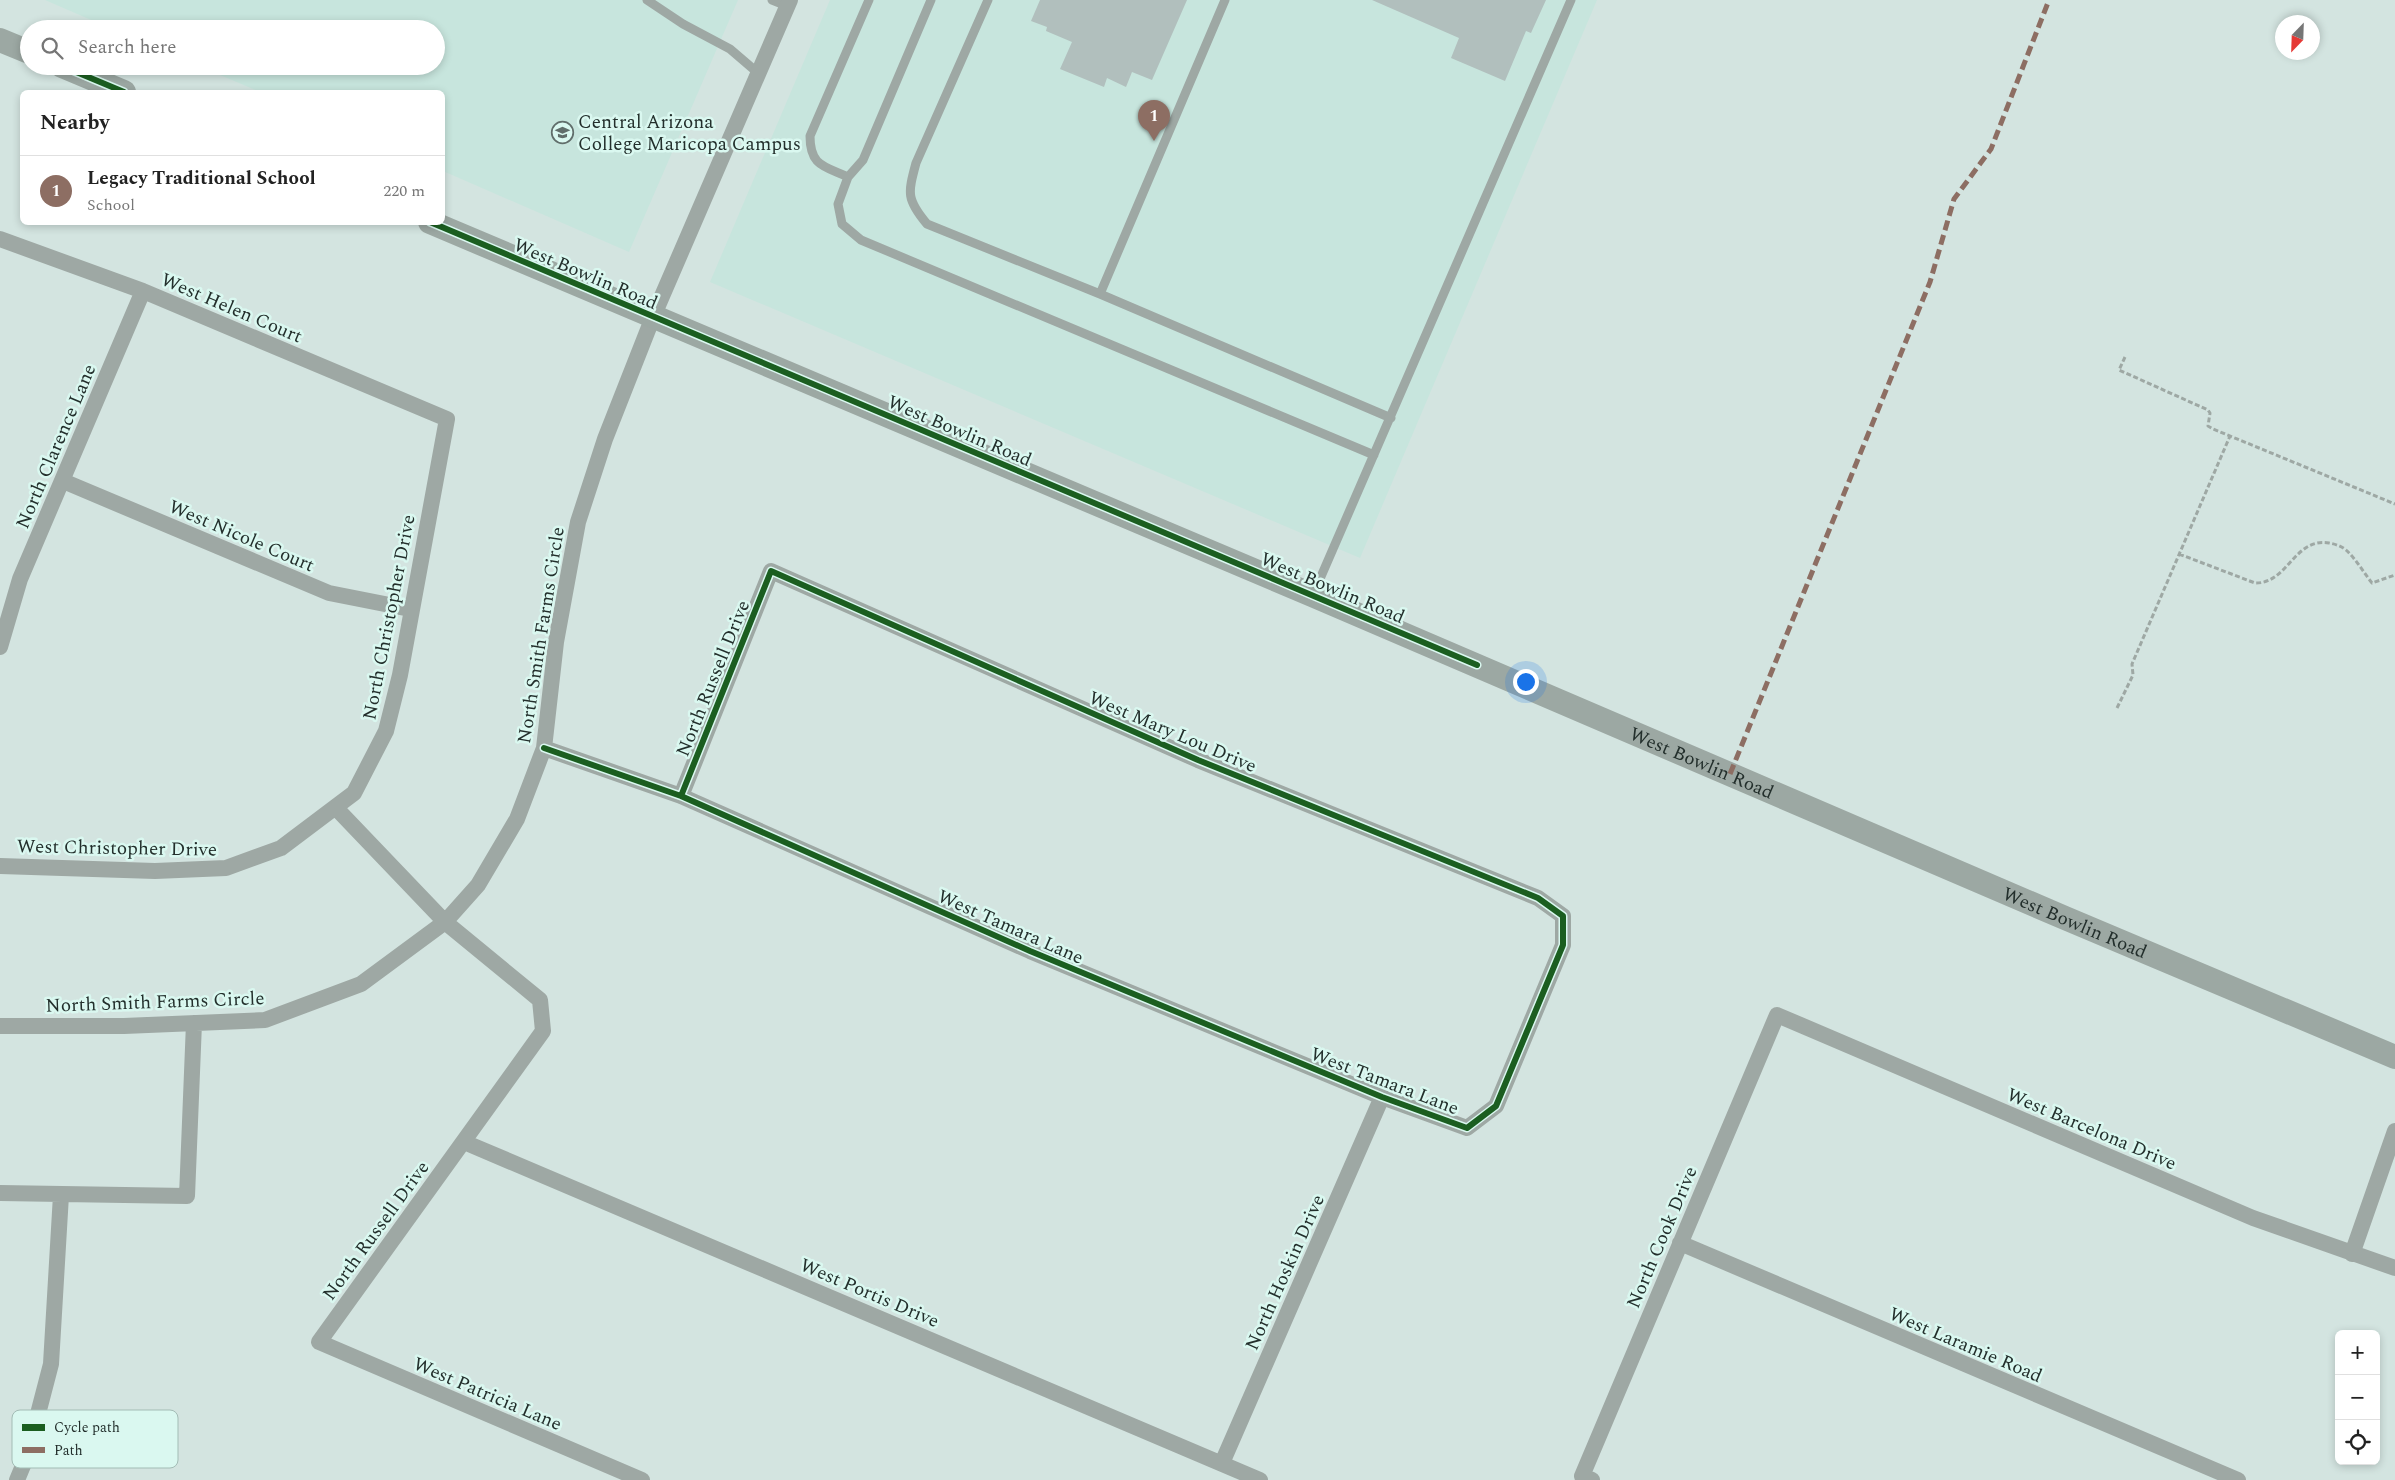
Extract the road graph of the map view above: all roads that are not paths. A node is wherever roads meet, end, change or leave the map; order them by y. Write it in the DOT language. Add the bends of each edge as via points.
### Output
graph roads {
  1 [pos="648,0"];
  2 [pos="869,0"];
  3 [pos="932,0"];
  4 [pos="988,0"];
  5 [pos="1225,0"];
  6 [pos="1571,0"];
  7 [pos="783,2"];
  8 [pos="0,40"];
  9 [pos="20,48"];
  10 [pos="758,73"];
  11 [pos="83,75"];
  12 [pos="119,90"];
  13 [pos="848,177"];
  14 [pos="437,225"];
  15 [pos="0,240"];
  16 [pos="142,291"];
  17 [pos="1100,294"];
  18 [pos="652,317"];
  19 [pos="1391,418"];
  20 [pos="447,419"];
  21 [pos="1374,455"];
  22 [pos="63,481"];
  23 [pos="771,571"];
  24 [pos="1312,595"];
  25 [pos="410,609"];
  26 [pos="0,647"];
  27 [pos="544,748"];
  28 [pos="682,796"];
  29 [pos="336,808"];
  30 [pos="0,866"];
  31 [pos="445,922"];
  32 [pos="1777,1015"];
  33 [pos="194,1023"];
  34 [pos="0,1026"];
  35 [pos="2395,1057"];
  36 [pos="1382,1097"];
  37 [pos="1467,1128"];
  38 [pos="2395,1131"];
  39 [pos="464,1142"];
  40 [pos="0,1194"];
  41 [pos="61,1195"];
  42 [pos="1680,1243"];
  43 [pos="2352,1254"];
  44 [pos="2395,1268"];
  45 [pos="319,1342"];
  46 [pos="39,1410"];
  47 [pos="1222,1463"];
  48 [pos="22,1468"];
  49 [pos="1587,1478"];
  50 [pos="17,1480"];
  51 [pos="642,1480"];
  52 [pos="1260,1480"];
  53 [pos="2238,1480"];
  1 -- 10 [label="lane" via="682,24 730,49"];
  2 -- 13 [label="lane" via="810,136 810,152 820,165"];
  3 -- 13 [label="lane" via="863,160"];
  4 -- 17 [label="lane" via="916,163 910,187 912,206 927,224"];
  5 -- 17 [label="lane"];
  6 -- 19 [label="lane"];
  7 -- 10 [label="street, North Smith Farms Circle"];
  8 -- 9 [label="street"];
  10 -- 18 [label="street, North Smith Farms Circle"];
  11 -- 12 [label="street"];
  13 -- 21 [label="lane" via="838,204 839,211 842,224 861,240"];
  14 -- 18 [label="street, West Bowlin Road"];
  15 -- 16 [label="street, West Helen Court"];
  16 -- 20 [label="street, West Helen Court"];
  16 -- 22 [label="street, North Clarence Lane"];
  17 -- 19 [label="lane"];
  18 -- 24 [label="street, West Bowlin Road"];
  18 -- 27 [label="street, North Smith Farms Circle" via="605,439 578,522 556,642"];
  19 -- 21 [label="lane"];
  20 -- 25 [label="street, North Christopher Drive"];
  21 -- 24 [label="lane"];
  22 -- 25 [label="street, West Nicole Court" via="329,593"];
  22 -- 26 [label="street, North Clarence Lane" via="20,580"];
  23 -- 28 [label="street, North Russell Drive"];
  23 -- 37 [label="street, West Mary Lou Drive" via="1198,760 1538,898 1563,916 1563,945 1496,1106"];
  24 -- 35 [label="street, West Bowlin Road"];
  25 -- 29 [label="street, North Christopher Drive" via="400,675 386,731 354,793"];
  27 -- 28 [label="street, West Tamara Lane"];
  27 -- 31 [label="street, North Smith Farms Circle" via="517,819 478,885"];
  28 -- 36 [label="street, West Tamara Lane" via="1030,951"];
  29 -- 30 [label="street, West Christopher Drive" via="281,848 226,868 155,871"];
  29 -- 31 [label="street, North Russell Drive"];
  31 -- 33 [label="street, North Smith Farms Circle" via="361,984 265,1020"];
  31 -- 39 [label="street, North Russell Drive" via="540,1000 543,1031"];
  32 -- 42 [label="street, North Cook Drive"];
  32 -- 43 [label="street, West Barcelona Drive" via="2253,1218"];
  33 -- 34 [label="street, North Smith Farms Circle"];
  33 -- 41 [label="street" via="188,1196"];
  36 -- 37 [label="street, West Tamara Lane"];
  36 -- 47 [label="street, North Hoskin Drive"];
  38 -- 43 [label="street"];
  39 -- 45 [label="street, North Russell Drive"];
  39 -- 47 [label="street, West Portis Drive"];
  40 -- 41 [label="street"];
  41 -- 46 [label="street" via="51,1364"];
  42 -- 49 [label="street, North Cook Drive"];
  42 -- 53 [label="street, West Laramie Road"];
  43 -- 44 [label="street, West Barcelona Drive"];
  45 -- 51 [label="street, West Patricia Lane"];
  47 -- 52 [label="street, West Portis Drive"];
  48 -- 50 [label="street"];
}
